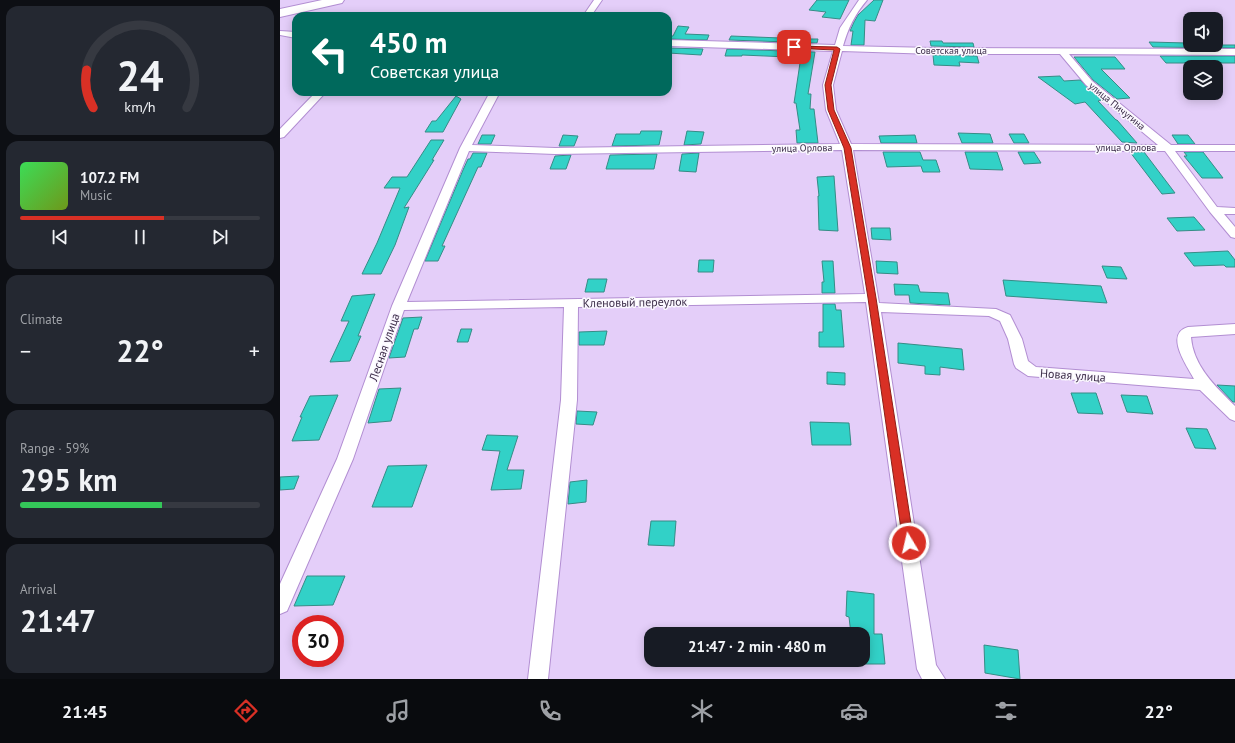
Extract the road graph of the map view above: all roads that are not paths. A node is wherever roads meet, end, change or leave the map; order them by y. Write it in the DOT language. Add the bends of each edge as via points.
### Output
graph roads {
  1 [pos="338,0"];
  2 [pos="598,0"];
  3 [pos="863,0"];
  4 [pos="590,12"];
  5 [pos="280,13"];
  6 [pos="280,33"];
  7 [pos="292,34"];
  8 [pos="672,43"];
  9 [pos="837,49"];
  10 [pos="1062,51"];
  11 [pos="1235,52"];
  12 [pos="317,96"];
  13 [pos="493,96"];
  14 [pos="280,135"];
  15 [pos="1167,147"];
  16 [pos="464,148"];
  17 [pos="847,148"];
  18 [pos="1235,148"];
  19 [pos="1214,210"];
  20 [pos="1235,211"];
  21 [pos="1235,234"];
  22 [pos="872,302"];
  23 [pos="571,303"];
  24 [pos="399,306"];
  25 [pos="1235,329"];
  26 [pos="1204,385"];
  27 [pos="1235,415"];
  28 [pos="280,605"];
  29 [pos="538,679"];
  30 [pos="935,679"];
  1 -- 5 [label="highway"];
  2 -- 4 [label="street"];
  3 -- 9 [label="street" via="844,28"];
  6 -- 7 [label="street"];
  8 -- 9 [label="street, Советская улица"];
  9 -- 10 [label="street, Советская улица"];
  9 -- 17 [label="street" via="828,85 831,110"];
  10 -- 11 [label="street, Советская улица"];
  10 -- 15 [label="street, улица Пичугина" via="1088,83"];
  12 -- 14 [label="street"];
  13 -- 16 [label="street, Лесная улица"];
  15 -- 17 [label="street, улица Орлова"];
  15 -- 18 [label="street, улица Орлова"];
  15 -- 19 [label="street, улица Пичугина"];
  16 -- 17 [label="street, улица Орлова" via="555,151"];
  16 -- 24 [label="street, Лесная улица"];
  17 -- 22 [label="street"];
  19 -- 20 [label="street"];
  19 -- 21 [label="street, улица Пичугина"];
  22 -- 23 [label="street, Кленовый переулок"];
  22 -- 26 [label="street, Новая улица" via="991,312 1005,318 1015,339 1021,364 1033,372"];
  22 -- 30 [label="street" via="928,669"];
  23 -- 24 [label="street, Кленовый переулок"];
  23 -- 29 [label="street" via="569,400"];
  24 -- 28 [label="street, Лесная улица" via="345,459"];
  25 -- 26 [label="street" via="1188,332 1184,336 1189,354"];
  26 -- 27 [label="street"];
}
